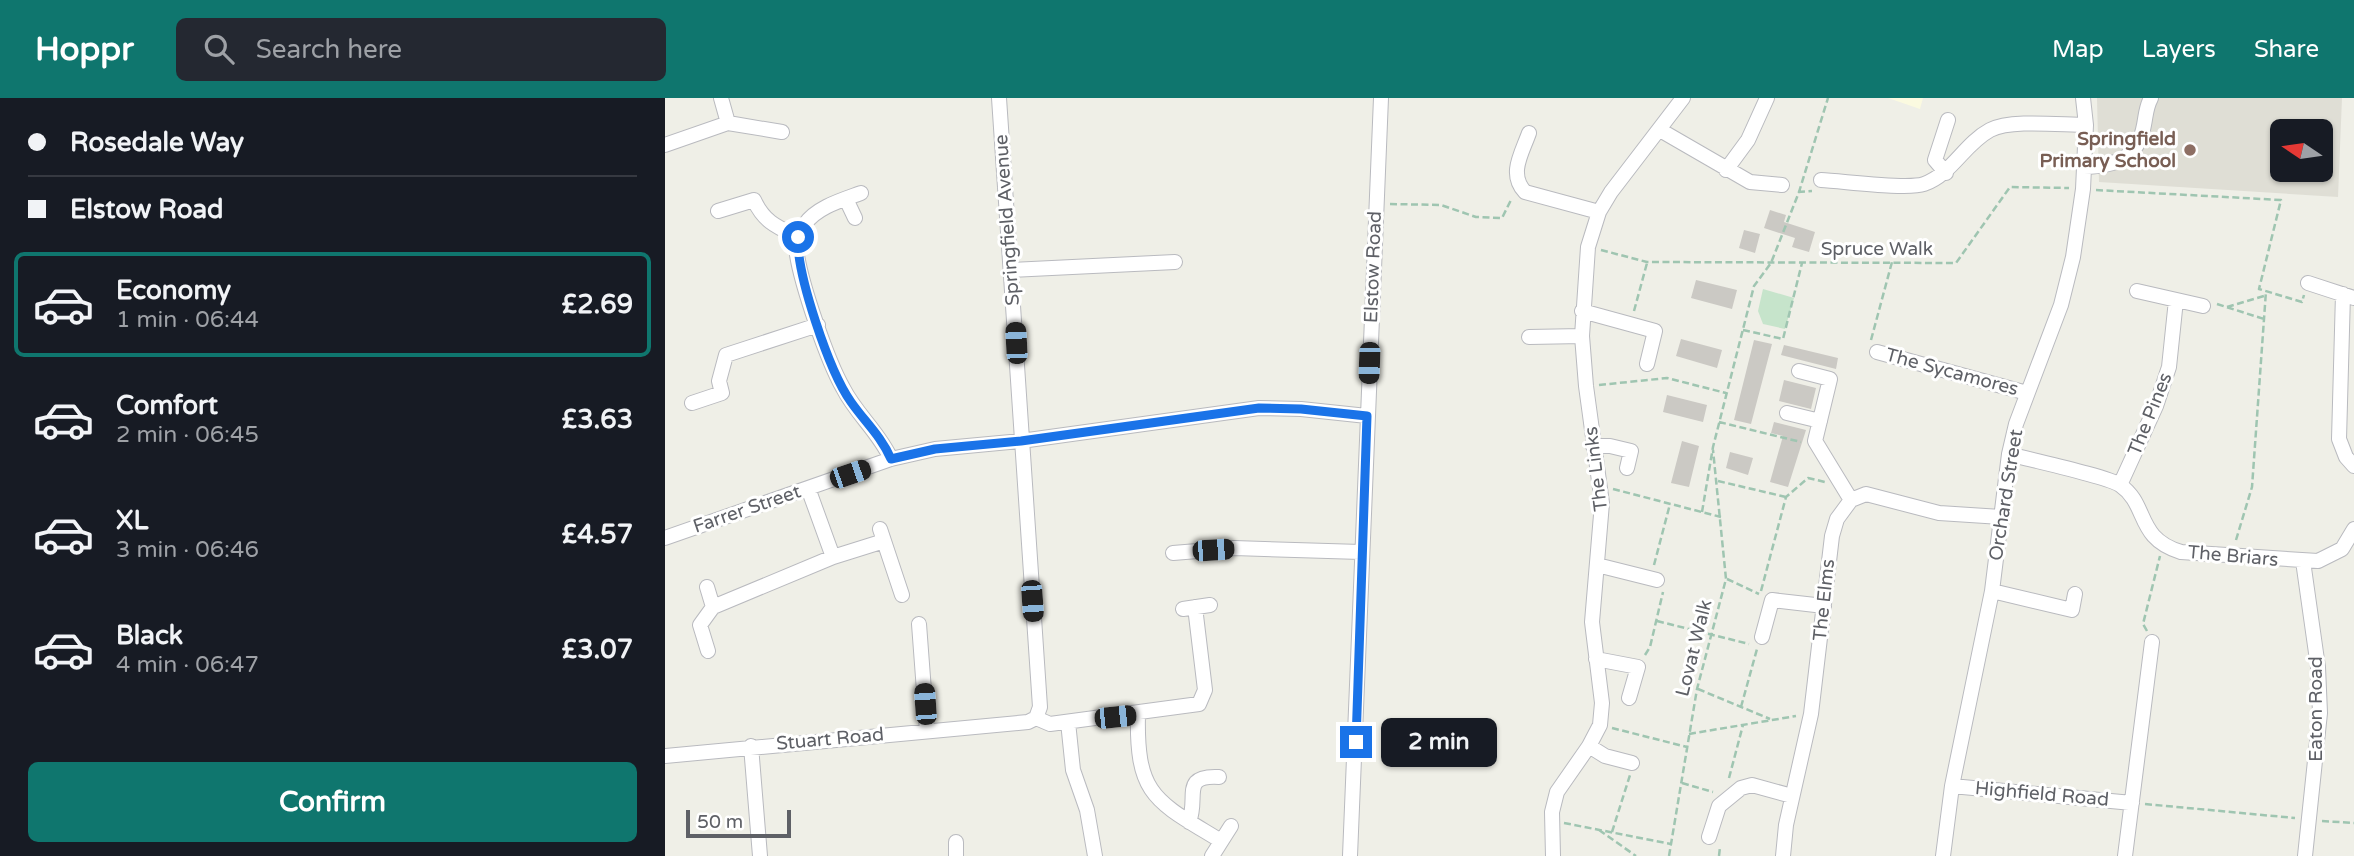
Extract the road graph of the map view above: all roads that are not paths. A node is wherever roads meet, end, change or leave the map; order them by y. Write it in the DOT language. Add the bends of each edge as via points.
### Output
graph roads {
  1 [pos="721,98"];
  2 [pos="999,98"];
  3 [pos="1381,98"];
  4 [pos="1683,98"];
  5 [pos="1767,98"];
  6 [pos="2083,98"];
  7 [pos="2151,98"];
  8 [pos="1948,120"];
  9 [pos="728,123"];
  10 [pos="2086,125"];
  11 [pos="1660,130"];
  12 [pos="782,132"];
  13 [pos="1529,133"];
  14 [pos="665,145"];
  15 [pos="2084,166"];
  16 [pos="1726,170"];
  17 [pos="1946,173"];
  18 [pos="1821,180"];
  19 [pos="1782,185"];
  20 [pos="861,193"];
  21 [pos="846,198"];
  22 [pos="719,211"];
  23 [pos="1599,212"];
  24 [pos="855,218"];
  25 [pos="798,237"];
  26 [pos="1175,262"];
  27 [pos="1011,270"];
  28 [pos="2308,283"];
  29 [pos="2137,291"];
  30 [pos="2349,296"];
  31 [pos="2176,300"];
  32 [pos="2203,306"];
  33 [pos="1582,312"];
  34 [pos="818,325"];
  35 [pos="1583,336"];
  36 [pos="1529,337"];
  37 [pos="1877,352"];
  38 [pos="1647,364"];
  39 [pos="1799,371"];
  40 [pos="2028,393"];
  41 [pos="692,403"];
  42 [pos="1787,412"];
  43 [pos="1367,416"];
  44 [pos="1820,421"];
  45 [pos="1021,441"];
  46 [pos="1593,446"];
  47 [pos="2009,454"];
  48 [pos="891,459"];
  49 [pos="2354,466"];
  50 [pos="1627,468"];
  51 [pos="2120,485"];
  52 [pos="808,488"];
  53 [pos="1851,500"];
  54 [pos="2001,517"];
  55 [pos="2354,529"];
  56 [pos="665,538"];
  57 [pos="1361,552"];
  58 [pos="1173,553"];
  59 [pos="833,557"];
  60 [pos="2303,561"];
  61 [pos="1597,565"];
  62 [pos="1654,579"];
  63 [pos="707,587"];
  64 [pos="1992,591"];
  65 [pos="2075,594"];
  66 [pos="902,595"];
  67 [pos="1824,606"];
  68 [pos="713,607"];
  69 [pos="1196,607"];
  70 [pos="919,624"];
  71 [pos="1762,637"];
  72 [pos="2152,642"];
  73 [pos="708,651"];
  74 [pos="1596,659"];
  75 [pos="1629,698"];
  76 [pos="1138,714"];
  77 [pos="1036,719"];
  78 [pos="1068,722"];
  79 [pos="927,731"];
  80 [pos="1590,746"];
  81 [pos="751,747"];
  82 [pos="665,756"];
  83 [pos="1632,763"];
  84 [pos="1219,777"];
  85 [pos="1952,786"];
  86 [pos="1792,796"];
  87 [pos="2131,803"];
  88 [pos="1189,822"];
  89 [pos="1231,826"];
  90 [pos="1709,837"];
  91 [pos="1221,841"];
  92 [pos="760,856"];
  93 [pos="1095,856"];
  94 [pos="1212,856"];
  95 [pos="1350,856"];
  96 [pos="1553,856"];
  97 [pos="1783,856"];
  98 [pos="1943,856"];
  99 [pos="2126,856"];
  100 [pos="2305,856"];
  1 -- 9 [label="street"];
  2 -- 27 [label="street, Springfield Avenue"];
  3 -- 43 [label="street, Elstow Road"];
  4 -- 11 [label="street, The Links"];
  5 -- 16 [label="street" via="1748,140"];
  6 -- 10 [label="street, Orchard Street"];
  7 -- 15 [label="street" via="2132,154 2119,162"];
  8 -- 17 [label="street" via="1935,160"];
  9 -- 12 [label="street"];
  9 -- 14 [label="street"];
  10 -- 15 [label="street, Orchard Street"];
  10 -- 17 [label="street" via="2010,125 1991,130"];
  11 -- 16 [label="street"];
  11 -- 23 [label="street, The Links"];
  13 -- 23 [label="street" via="1516,168 1518,185 1547,200"];
  15 -- 40 [label="street, Orchard Street" via="2073,257 2061,305"];
  16 -- 19 [label="street" via="1750,182"];
  17 -- 18 [label="street" via="1921,185"];
  20 -- 21 [label="street"];
  21 -- 24 [label="street"];
  21 -- 25 [label="street" via="819,212"];
  22 -- 25 [label="street" via="754,200 770,224"];
  23 -- 33 [label="street, The Links" via="1588,247"];
  25 -- 34 [label="street" via="797,254"];
  26 -- 27 [label="street"];
  27 -- 45 [label="street, Springfield Avenue"];
  28 -- 30 [label="street"];
  29 -- 31 [label="street"];
  30 -- 49 [label="street" via="2339,439"];
  31 -- 32 [label="street"];
  31 -- 51 [label="street, The Pines" via="2169,367"];
  33 -- 35 [label="street, The Links"];
  33 -- 38 [label="street" via="1655,331"];
  34 -- 41 [label="street" via="750,341 726,355 719,381 722,393"];
  34 -- 48 [label="street" via="841,386 882,439"];
  35 -- 36 [label="street"];
  35 -- 46 [label="street, The Links"];
  37 -- 40 [label="street, The Sycamores"];
  39 -- 44 [label="street" via="1830,379"];
  40 -- 47 [label="street, Orchard Street"];
  42 -- 44 [label="street"];
  43 -- 45 [label="street, Farrer Street" via="1259,408"];
  43 -- 57 [label="street, Elstow Road"];
  44 -- 53 [label="street" via="1815,441"];
  45 -- 48 [label="street, Farrer Street" via="935,449"];
  45 -- 77 [label="street, Springfield Avenue" via="1040,707"];
  46 -- 50 [label="street" via="1631,451"];
  46 -- 61 [label="street, The Links" via="1602,528"];
  47 -- 51 [label="street"];
  47 -- 54 [label="street, Orchard Street"];
  48 -- 52 [label="street, Farrer Street"];
  51 -- 60 [label="street, The Briars" via="2163,546 2181,552"];
  52 -- 56 [label="street, Farrer Street"];
  52 -- 59 [label="street"];
  53 -- 54 [label="street" via="1865,494 1939,513"];
  53 -- 67 [label="street, The Elms" via="1837,519 1832,536"];
  54 -- 64 [label="street, Orchard Street"];
  55 -- 60 [label="street, The Briars" via="2332,557"];
  57 -- 58 [label="street" via="1234,548"];
  57 -- 95 [label="street, Elstow Road"];
  59 -- 66 [label="street" via="882,535"];
  59 -- 68 [label="street"];
  60 -- 100 [label="street, Eaton Road" via="2319,678 2317,757"];
  61 -- 62 [label="street"];
  61 -- 74 [label="street, The Links" via="1592,622"];
  63 -- 68 [label="street"];
  64 -- 65 [label="street" via="2072,610"];
  64 -- 85 [label="street, Orchard Street"];
  67 -- 71 [label="street" via="1772,600"];
  67 -- 86 [label="street, The Elms" via="1811,714"];
  68 -- 73 [label="street" via="701,625"];
  69 -- 76 [label="street, Stuart Road" via="1204,697 1191,707"];
  70 -- 79 [label="street"];
  72 -- 87 [label="street, Highfield Road"];
  74 -- 75 [label="street" via="1638,667"];
  74 -- 80 [label="street, The Links" via="1602,703 1600,725"];
  76 -- 78 [label="street, Stuart Road"];
  76 -- 88 [label="street" via="1137,738 1151,793"];
  77 -- 78 [label="street, Stuart Road" via="1049,724"];
  77 -- 79 [label="street, Stuart Road"];
  78 -- 93 [label="street" via="1073,770 1087,810"];
  79 -- 81 [label="street, Stuart Road"];
  80 -- 83 [label="street" via="1605,756"];
  80 -- 96 [label="street, The Links" via="1557,792"];
  81 -- 82 [label="street, Stuart Road"];
  81 -- 92 [label="street"];
  84 -- 88 [label="street" via="1206,776 1192,787"];
  85 -- 87 [label="street, Highfield Road"];
  85 -- 98 [label="street, Orchard Street"];
  86 -- 90 [label="street" via="1752,785 1741,788 1719,806"];
  86 -- 97 [label="street, The Elms"];
  87 -- 99 [label="street, Highfield Road"];
  88 -- 91 [label="street"];
  89 -- 91 [label="street"];
  91 -- 94 [label="street"];
}
